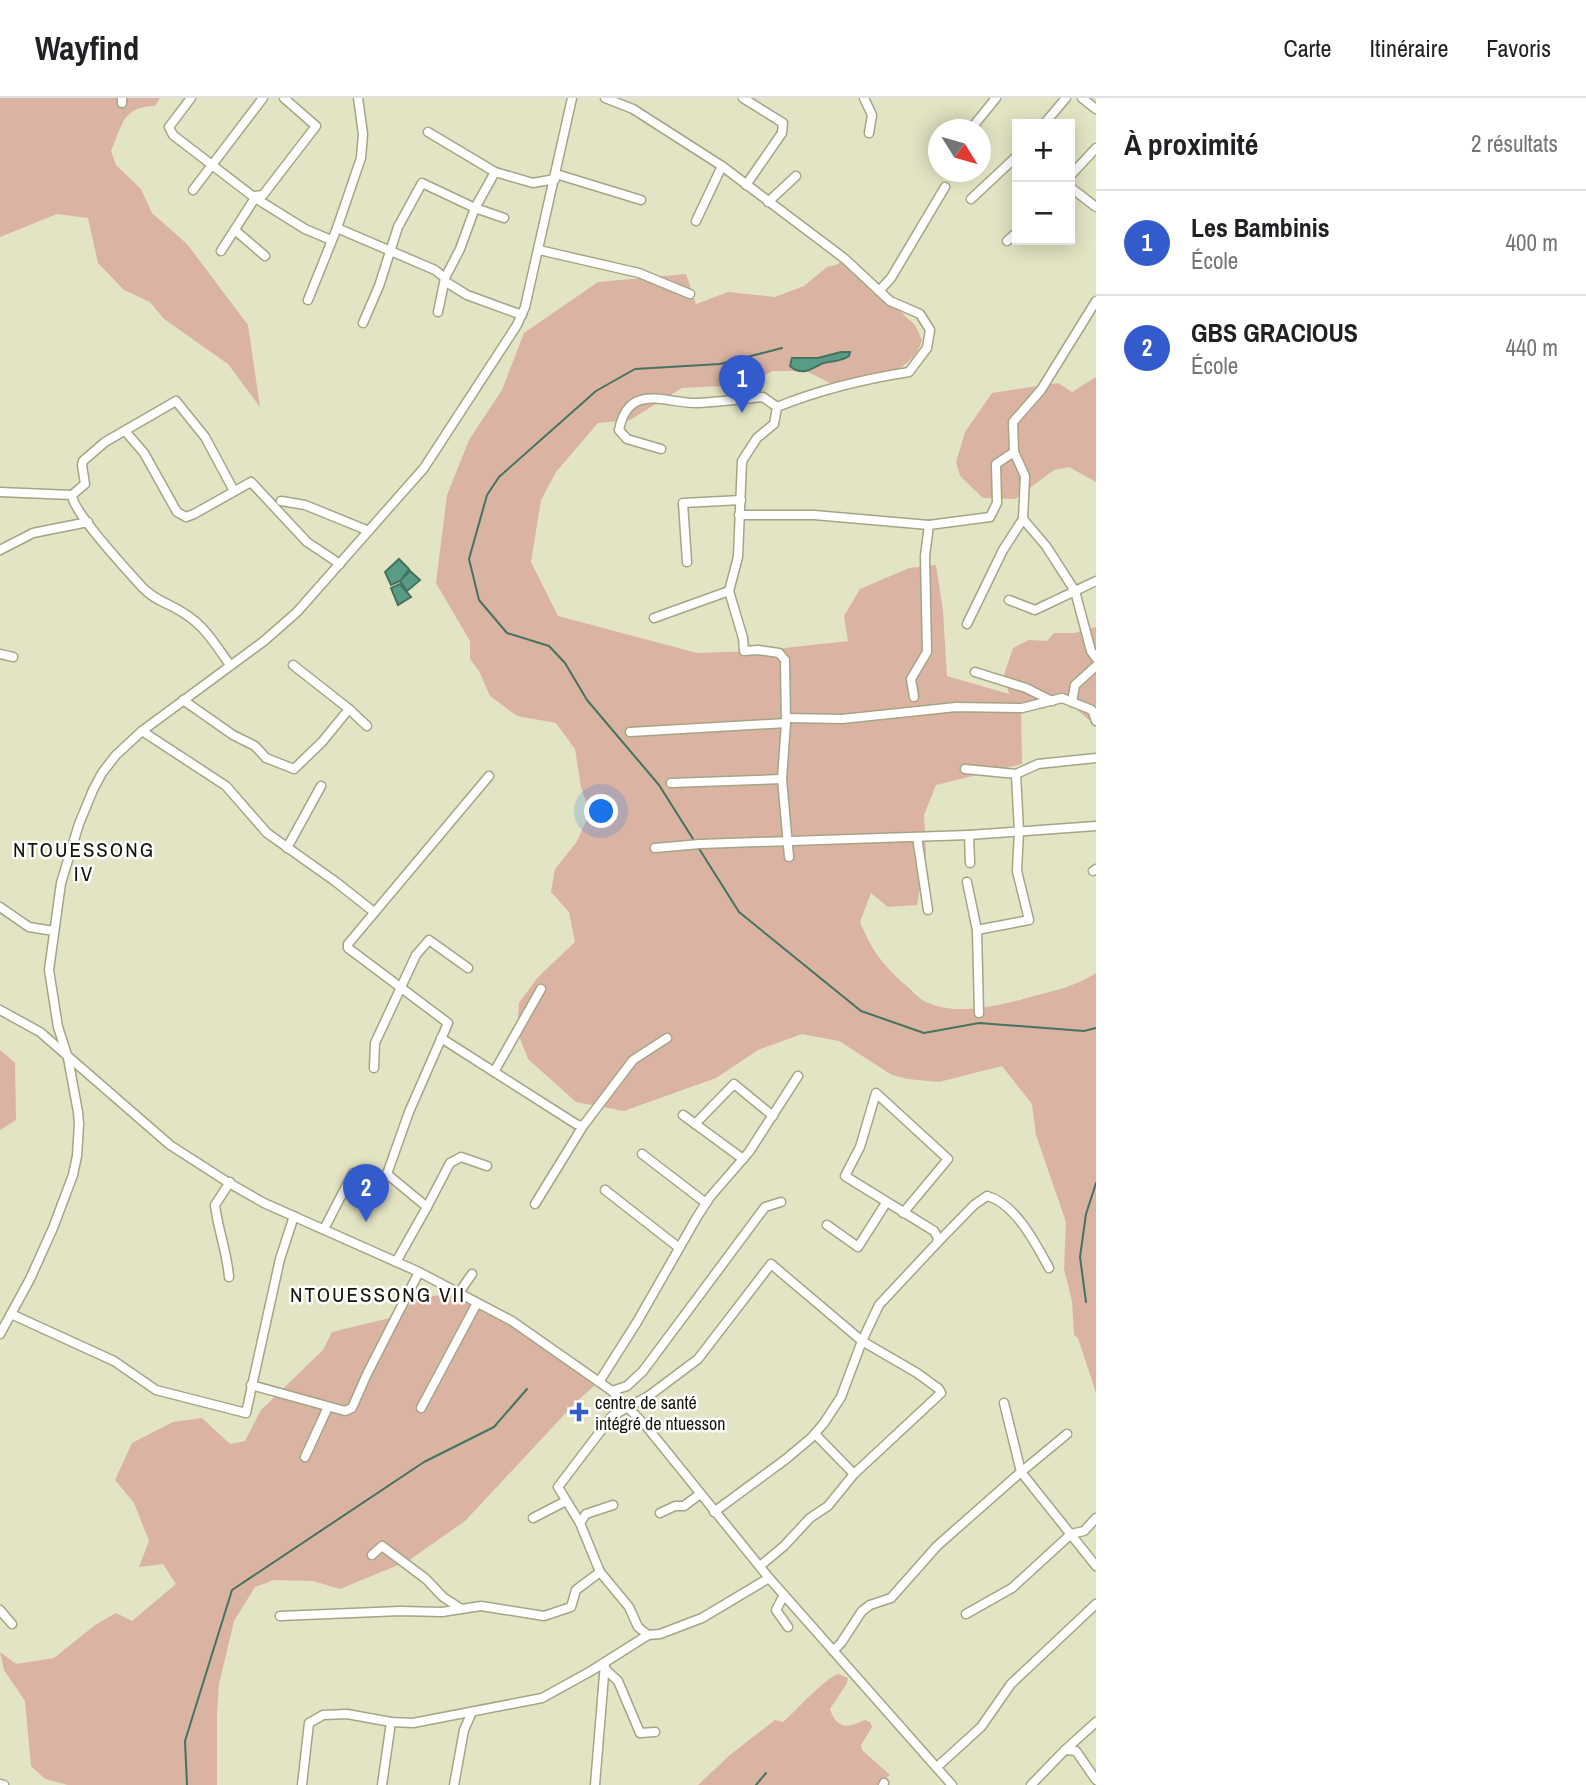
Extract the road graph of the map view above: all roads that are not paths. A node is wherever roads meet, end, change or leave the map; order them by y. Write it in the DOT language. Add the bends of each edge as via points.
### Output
graph roads {
  1 [pos="191,98"];
  2 [pos="263,98"];
  3 [pos="284,98"];
  4 [pos="358,98"];
  5 [pos="572,98"];
  6 [pos="605,98"];
  7 [pos="743,98"];
  8 [pos="864,98"];
  9 [pos="996,98"];
  10 [pos="1066,98"];
  11 [pos="1082,98"];
  12 [pos="1096,109"];
  13 [pos="979,119"];
  14 [pos="1048,119"];
  15 [pos="428,132"];
  16 [pos="869,133"];
  17 [pos="1096,148"];
  18 [pos="1012,161"];
  19 [pos="213,164"];
  20 [pos="722,166"];
  21 [pos="1075,171"];
  22 [pos="495,172"];
  23 [pos="556,176"];
  24 [pos="796,176"];
  25 [pos="746,185"];
  26 [pos="945,187"];
  27 [pos="192,190"];
  28 [pos="1075,191"];
  29 [pos="255,197"];
  30 [pos="971,199"];
  31 [pos="641,200"];
  32 [pos="768,202"];
  33 [pos="1096,207"];
  34 [pos="475,208"];
  35 [pos="504,218"];
  36 [pos="696,221"];
  37 [pos="337,228"];
  38 [pos="236,231"];
  39 [pos="1012,236"];
  40 [pos="331,240"];
  41 [pos="1007,241"];
  42 [pos="539,250"];
  43 [pos="221,251"];
  44 [pos="392,251"];
  45 [pos="265,256"];
  46 [pos="446,280"];
  47 [pos="880,291"];
  48 [pos="690,294"];
  49 [pos="308,300"];
  50 [pos="1096,301"];
  51 [pos="438,312"];
  52 [pos="522,315"];
  53 [pos="363,323"];
  54 [pos="777,407"];
  55 [pos="126,432"];
  56 [pos="661,449"];
  57 [pos="1014,452"];
  58 [pos="234,491"];
  59 [pos="0,492"];
  60 [pos="72,495"];
  61 [pos="741,500"];
  62 [pos="281,501"];
  63 [pos="738,515"];
  64 [pos="1023,519"];
  65 [pos="88,522"];
  66 [pos="929,525"];
  67 [pos="369,531"];
  68 [pos="0,550"];
  69 [pos="687,562"];
  70 [pos="340,564"];
  71 [pos="1096,582"];
  72 [pos="729,591"];
  73 [pos="1075,591"];
  74 [pos="1009,600"];
  75 [pos="654,618"];
  76 [pos="967,624"];
  77 [pos="0,654"];
  78 [pos="13,657"];
  79 [pos="1096,659"];
  80 [pos="230,665"];
  81 [pos="293,665"];
  82 [pos="1096,666"];
  83 [pos="975,672"];
  84 [pos="914,697"];
  85 [pos="183,700"];
  86 [pos="1052,701"];
  87 [pos="1072,702"];
  88 [pos="349,709"];
  89 [pos="786,720"];
  90 [pos="1096,721"];
  91 [pos="367,726"];
  92 [pos="142,731"];
  93 [pos="630,732"];
  94 [pos="1096,758"];
  95 [pos="965,769"];
  96 [pos="1016,774"];
  97 [pos="489,776"];
  98 [pos="782,779"];
  99 [pos="671,783"];
  100 [pos="321,786"];
  101 [pos="1096,826"];
  102 [pos="1019,831"];
  103 [pos="969,835"];
  104 [pos="917,837"];
  105 [pos="789,842"];
  106 [pos="287,848"];
  107 [pos="655,848"];
  108 [pos="789,857"];
  109 [pos="970,863"];
  110 [pos="967,882"];
  111 [pos="0,907"];
  112 [pos="928,910"];
  113 [pos="374,912"];
  114 [pos="977,930"];
  115 [pos="54,931"];
  116 [pos="468,968"];
  117 [pos="401,988"];
  118 [pos="541,989"];
  119 [pos="0,1010"];
  120 [pos="979,1013"];
  121 [pos="441,1038"];
  122 [pos="667,1038"];
  123 [pos="68,1058"];
  124 [pos="374,1068"];
  125 [pos="494,1072"];
  126 [pos="798,1076"];
  127 [pos="683,1115"];
  128 [pos="773,1116"];
  129 [pos="695,1124"];
  130 [pos="583,1126"];
  131 [pos="642,1154"];
  132 [pos="743,1159"];
  133 [pos="486,1166"];
  134 [pos="387,1174"];
  135 [pos="229,1183"];
  136 [pos="606,1190"];
  137 [pos="781,1202"];
  138 [pos="706,1203"];
  139 [pos="886,1203"];
  140 [pos="535,1204"];
  141 [pos="427,1206"];
  142 [pos="903,1213"];
  143 [pos="293,1216"];
  144 [pos="827,1225"];
  145 [pos="324,1229"];
  146 [pos="937,1243"];
  147 [pos="678,1247"];
  148 [pos="396,1262"];
  149 [pos="1049,1268"];
  150 [pos="419,1272"];
  151 [pos="472,1274"];
  152 [pos="229,1277"];
  153 [pos="458,1294"];
  154 [pos="477,1303"];
  155 [pos="10,1314"];
  156 [pos="0,1334"];
  157 [pos="862,1341"];
  158 [pos="599,1382"];
  159 [pos="251,1385"];
  160 [pos="612,1391"];
  161 [pos="1004,1403"];
  162 [pos="328,1407"];
  163 [pos="629,1407"];
  164 [pos="421,1408"];
  165 [pos="815,1434"];
  166 [pos="1067,1434"];
  167 [pos="305,1457"];
  168 [pos="1021,1472"];
  169 [pos="854,1474"];
  170 [pos="700,1494"];
  171 [pos="566,1501"];
  172 [pos="612,1505"];
  173 [pos="715,1512"];
  174 [pos="660,1513"];
  175 [pos="533,1518"];
  176 [pos="1096,1518"];
  177 [pos="580,1524"];
  178 [pos="1071,1534"];
  179 [pos="372,1555"];
  180 [pos="760,1566"];
  181 [pos="1096,1566"];
  182 [pos="600,1572"];
  183 [pos="769,1578"];
  184 [pos="784,1595"];
  185 [pos="1096,1604"];
  186 [pos="460,1608"];
  187 [pos="0,1610"];
  188 [pos="966,1614"];
  189 [pos="280,1616"];
  190 [pos="12,1624"];
  191 [pos="788,1627"];
  192 [pos="648,1635"];
  193 [pos="833,1651"];
  194 [pos="605,1666"];
  195 [pos="472,1712"];
  196 [pos="391,1723"];
  197 [pos="1096,1723"];
  198 [pos="655,1732"];
  199 [pos="1065,1750"];
  200 [pos="937,1767"];
  201 [pos="1096,1780"];
  202 [pos="302,1785"];
  203 [pos="382,1785"];
  204 [pos="454,1785"];
  205 [pos="595,1785"];
  206 [pos="952,1785"];
  207 [pos="1031,1785"];
  1 -- 19 [label="street" via="169,127 173,135"];
  2 -- 19 [label="street"];
  3 -- 29 [label="street" via="316,125 263,195"];
  4 -- 37 [label="street" via="361,158"];
  5 -- 23 [label="street"];
  6 -- 20 [label="street" via="633,109"];
  7 -- 25 [label="street" via="784,126"];
  8 -- 16 [label="street" via="872,115"];
  9 -- 13 [label="street"];
  10 -- 14 [label="street"];
  11 -- 12 [label="street"];
  15 -- 22 [label="street"];
  17 -- 21 [label="street"];
  18 -- 30 [label="street"];
  19 -- 27 [label="street"];
  19 -- 29 [label="street"];
  20 -- 25 [label="street"];
  20 -- 36 [label="street"];
  22 -- 23 [label="street" via="533,183"];
  22 -- 34 [label="street"];
  23 -- 31 [label="street"];
  23 -- 42 [label="street"];
  24 -- 32 [label="street"];
  25 -- 32 [label="street"];
  26 -- 47 [label="street"];
  28 -- 33 [label="street"];
  29 -- 38 [label="street"];
  29 -- 40 [label="street"];
  32 -- 47 [label="street"];
  34 -- 35 [label="street"];
  34 -- 44 [label="street" via="422,183 398,227"];
  34 -- 46 [label="street"];
  37 -- 40 [label="street"];
  37 -- 44 [label="street"];
  38 -- 43 [label="street"];
  38 -- 45 [label="street"];
  39 -- 41 [label="street"];
  40 -- 49 [label="street"];
  42 -- 48 [label="street" via="639,273"];
  42 -- 52 [label="street"];
  44 -- 46 [label="street"];
  44 -- 53 [label="street"];
  46 -- 51 [label="street"];
  46 -- 52 [label="street" via="467,295"];
  47 -- 54 [label="street" via="890,301 920,314 930,330 928,348 909,372 806,395"];
  50 -- 57 [label="street" via="1041,390 1013,422"];
  52 -- 67 [label="street" via="429,461"];
  54 -- 56 [label="street" via="763,397 695,403 656,397 636,403 622,415 619,430 627,439"];
  54 -- 61 [label="street" via="774,424 757,438 742,461"];
  55 -- 58 [label="street" via="182,515 194,514"];
  55 -- 58 [label="street" via="176,401 205,437"];
  55 -- 60 [label="street" via="83,461 85,484"];
  57 -- 64 [label="street" via="1025,476"];
  57 -- 66 [label="street" via="996,464 997,503 990,517"];
  58 -- 70 [label="street" via="251,482 307,542"];
  59 -- 60 [label="street"];
  60 -- 65 [label="street"];
  61 -- 63 [label="street"];
  61 -- 69 [label="street" via="682,503"];
  62 -- 67 [label="street" via="305,505"];
  63 -- 66 [label="street" via="814,515"];
  63 -- 72 [label="street" via="738,557"];
  64 -- 73 [label="street"];
  64 -- 76 [label="street"];
  65 -- 68 [label="street" via="33,533"];
  65 -- 80 [label="street" via="148,594 194,620"];
  66 -- 84 [label="street" via="925,556 927,652 911,679"];
  67 -- 70 [label="street"];
  70 -- 80 [label="street" via="287,622"];
  71 -- 73 [label="street"];
  72 -- 75 [label="street"];
  72 -- 89 [label="street" via="744,652 758,650 784,657"];
  73 -- 74 [label="street" via="1035,610"];
  73 -- 79 [label="street"];
  77 -- 78 [label="street"];
  80 -- 85 [label="street"];
  81 -- 88 [label="street"];
  82 -- 87 [label="street" via="1075,685"];
  83 -- 86 [label="street"];
  85 -- 88 [label="street" via="255,746 266,758 294,769"];
  85 -- 92 [label="street"];
  86 -- 87 [label="street"];
  86 -- 89 [label="street" via="1022,708 956,707"];
  87 -- 90 [label="street" via="1092,710"];
  88 -- 91 [label="street"];
  89 -- 93 [label="street"];
  89 -- 98 [label="street"];
  92 -- 106 [label="street" via="226,786 267,834"];
  92 -- 115 [label="street" via="116,755 93,790 61,883"];
  94 -- 96 [label="street" via="1038,764"];
  95 -- 96 [label="street"];
  96 -- 102 [label="street"];
  97 -- 113 [label="street"];
  98 -- 99 [label="street"];
  98 -- 105 [label="street"];
  100 -- 106 [label="street"];
  101 -- 102 [label="street"];
  102 -- 103 [label="street"];
  102 -- 114 [label="street" via="1017,871 1029,920"];
  103 -- 104 [label="street"];
  103 -- 109 [label="street"];
  104 -- 105 [label="street"];
  104 -- 112 [label="street"];
  105 -- 107 [label="street"];
  105 -- 108 [label="street"];
  106 -- 113 [label="street"];
  110 -- 114 [label="street"];
  111 -- 115 [label="street" via="29,927"];
  113 -- 117 [label="street" via="348,947"];
  114 -- 120 [label="street"];
  115 -- 123 [label="street" via="49,970"];
  116 -- 117 [label="street" via="429,940"];
  117 -- 121 [label="street" via="446,1020"];
  117 -- 124 [label="street" via="375,1043"];
  118 -- 125 [label="street"];
  119 -- 123 [label="street" via="40,1032"];
  121 -- 125 [label="street"];
  121 -- 134 [label="street"];
  122 -- 130 [label="street" via="633,1060"];
  123 -- 135 [label="street" via="170,1145"];
  123 -- 155 [label="street" via="79,1124 73,1175 53,1228"];
  125 -- 130 [label="street"];
  126 -- 128 [label="street"];
  127 -- 129 [label="street"];
  128 -- 129 [label="street" via="734,1084"];
  128 -- 132 [label="street"];
  129 -- 132 [label="street"];
  130 -- 140 [label="street"];
  131 -- 138 [label="street"];
  132 -- 138 [label="street"];
  133 -- 141 [label="street" via="461,1157 450,1163"];
  134 -- 141 [label="street"];
  134 -- 145 [label="street" via="353,1173"];
  135 -- 143 [label="street"];
  135 -- 152 [label="street" via="215,1205"];
  136 -- 147 [label="street"];
  137 -- 160 [label="street" via="765,1207 643,1371 627,1386"];
  138 -- 147 [label="street"];
  139 -- 142 [label="street"];
  139 -- 142 [label="street" via="845,1177 860,1147 876,1093 948,1159"];
  139 -- 144 [label="street" via="858,1247"];
  141 -- 148 [label="street"];
  142 -- 146 [label="street" via="934,1231"];
  143 -- 145 [label="street"];
  143 -- 159 [label="street"];
  145 -- 148 [label="street"];
  146 -- 149 [label="street" via="988,1196 1001,1199 1034,1239"];
  146 -- 157 [label="street" via="879,1305"];
  147 -- 158 [label="street"];
  148 -- 150 [label="street"];
  150 -- 153 [label="street"];
  150 -- 162 [label="street" via="352,1408 345,1412"];
  151 -- 153 [label="street"];
  153 -- 154 [label="street"];
  154 -- 158 [label="street" via="512,1321"];
  154 -- 164 [label="street"];
  155 -- 156 [label="street"];
  155 -- 159 [label="street" via="114,1361 156,1390 246,1413"];
  157 -- 163 [label="street" via="771,1264 698,1359"];
  157 -- 165 [label="street" via="841,1397"];
  157 -- 169 [label="street" via="917,1373 941,1393"];
  158 -- 160 [label="street"];
  159 -- 162 [label="street"];
  160 -- 163 [label="street"];
  161 -- 168 [label="street"];
  162 -- 167 [label="street"];
  163 -- 170 [label="street"];
  163 -- 171 [label="street" via="612,1416 558,1487"];
  165 -- 169 [label="street"];
  165 -- 173 [label="street"];
  166 -- 168 [label="street"];
  168 -- 178 [label="street"];
  168 -- 193 [label="street" via="937,1546 891,1598 862,1611"];
  169 -- 180 [label="street" via="828,1506"];
  170 -- 173 [label="street"];
  170 -- 174 [label="street" via="684,1506"];
  171 -- 175 [label="street"];
  171 -- 177 [label="street"];
  172 -- 177 [label="street" via="586,1514"];
  173 -- 180 [label="street"];
  176 -- 178 [label="street" via="1084,1531"];
  177 -- 182 [label="street"];
  178 -- 181 [label="street"];
  178 -- 188 [label="street" via="1012,1588"];
  179 -- 186 [label="street" via="382,1546"];
  180 -- 183 [label="street"];
  182 -- 186 [label="street" via="576,1590 571,1607 544,1616 481,1606"];
  182 -- 192 [label="street"];
  183 -- 184 [label="street"];
  183 -- 192 [label="street" via="702,1618"];
  184 -- 191 [label="street" via="776,1611"];
  184 -- 193 [label="street"];
  185 -- 200 [label="street" via="1012,1684 981,1727"];
  186 -- 189 [label="street"];
  187 -- 190 [label="street"];
  192 -- 194 [label="street"];
  193 -- 200 [label="street"];
  194 -- 195 [label="street" via="542,1698"];
  194 -- 198 [label="street" via="618,1681 640,1734"];
  194 -- 205 [label="street"];
  195 -- 196 [label="street" via="434,1721"];
  195 -- 204 [label="street"];
  196 -- 202 [label="street" via="347,1714 323,1715 309,1723"];
  196 -- 203 [label="street"];
  197 -- 199 [label="street"];
  199 -- 201 [label="street" via="1076,1751"];
  199 -- 207 [label="street"];
  200 -- 206 [label="street"];
}
